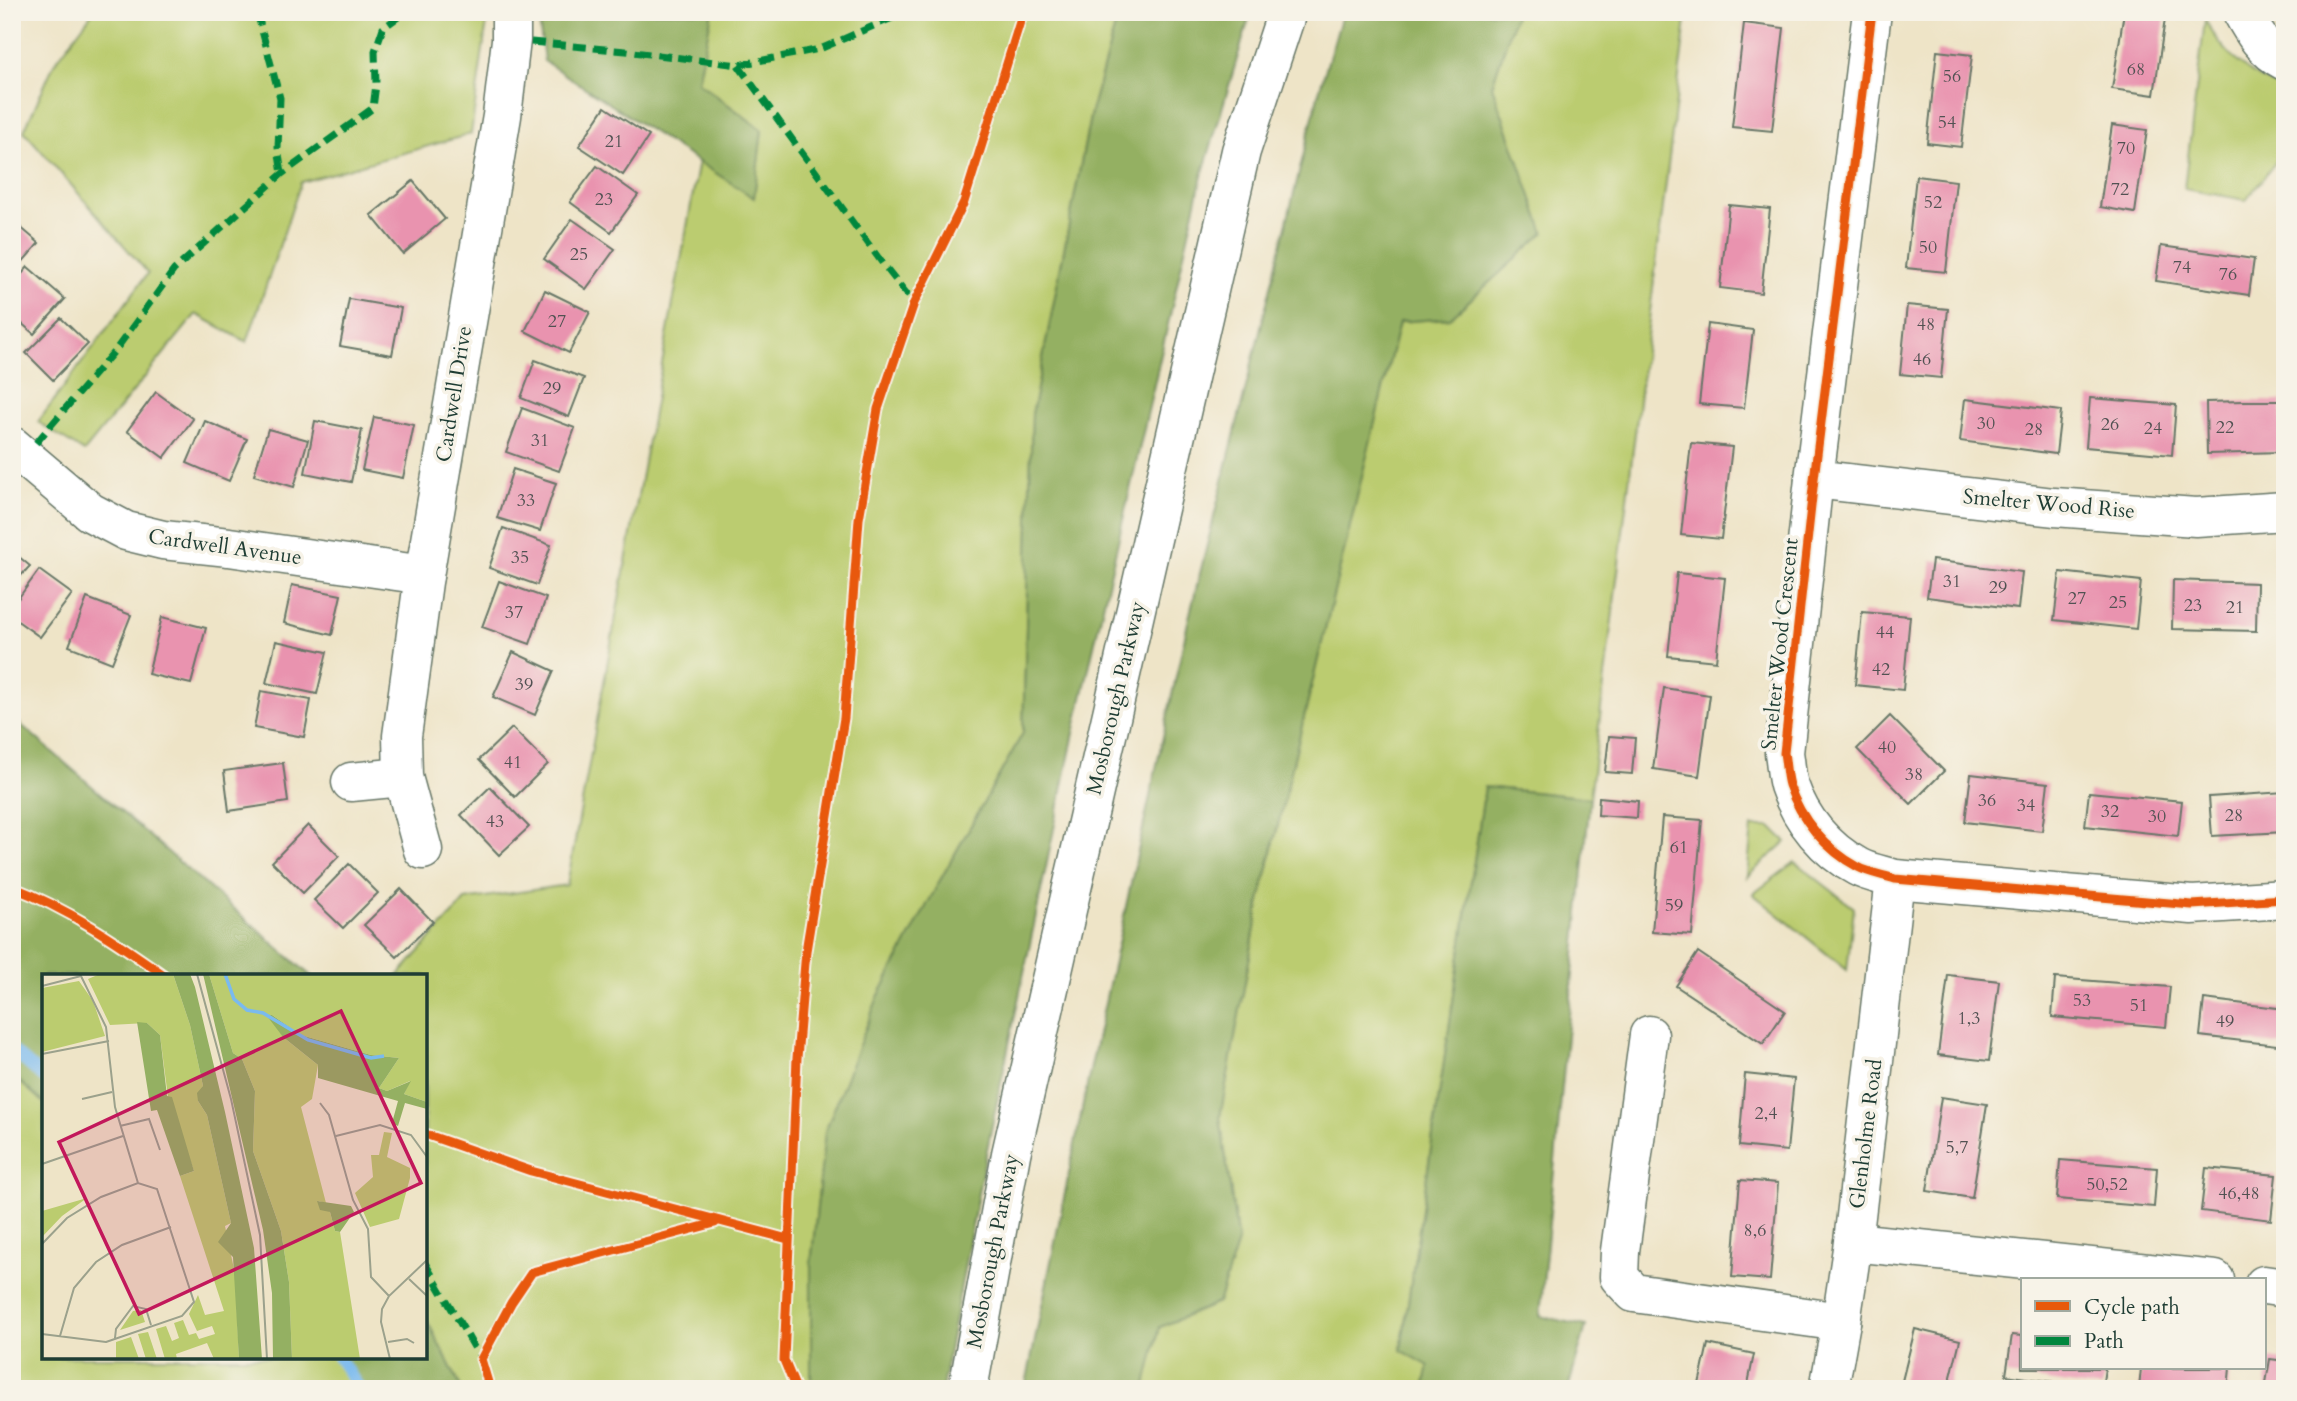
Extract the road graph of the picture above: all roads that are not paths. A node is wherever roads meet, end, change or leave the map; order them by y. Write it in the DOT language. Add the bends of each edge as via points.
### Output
graph roads {
  1 [pos="511,12"];
  2 [pos="1287,12"];
  3 [pos="1872,12"];
  4 [pos="2242,12"];
  5 [pos="2285,61"];
  6 [pos="12,446"];
  7 [pos="1814,479"];
  8 [pos="2285,511"];
  9 [pos="424,575"];
  10 [pos="403,777"];
  11 [pos="351,782"];
  12 [pos="423,850"];
  13 [pos="1895,879"];
  14 [pos="2285,899"];
  15 [pos="1649,1035"];
  16 [pos="1853,1242"];
  17 [pos="2197,1278"];
  18 [pos="2266,1285"];
  19 [pos="2285,1288"];
  20 [pos="1842,1322"];
  21 [pos="968,1389"];
  22 [pos="1829,1389"];
  1 -- 9 [label="main road, Cardwell Drive" via="502,116"];
  2 -- 21 [label="main road, Mosborough Parkway" via="1241,150 1011,1154"];
  3 -- 7 [label="main road, Smelter Wood Crescent"];
  4 -- 5 [label="main road" via="2261,43"];
  6 -- 9 [label="main road, Cardwell Avenue" via="90,512 126,531"];
  7 -- 8 [label="main road, Smelter Wood Rise" via="2054,507 2196,517"];
  7 -- 13 [label="main road, Smelter Wood Crescent" via="1784,752 1788,784 1816,834 1834,850 1860,868"];
  9 -- 10 [label="main road, Cardwell Drive" via="402,736"];
  10 -- 11 [label="main road"];
  10 -- 12 [label="main road, Cardwell Drive"];
  13 -- 14 [label="main road, Smelter Wood Crescent" via="2192,905"];
  13 -- 16 [label="main road, Glenholme Road"];
  15 -- 20 [label="main road" via="1619,1277 1634,1293"];
  16 -- 17 [label="main road"];
  16 -- 20 [label="main road, Glenholme Road"];
  18 -- 19 [label="main road"];
  20 -- 22 [label="main road, Glenholme Road"];
}
